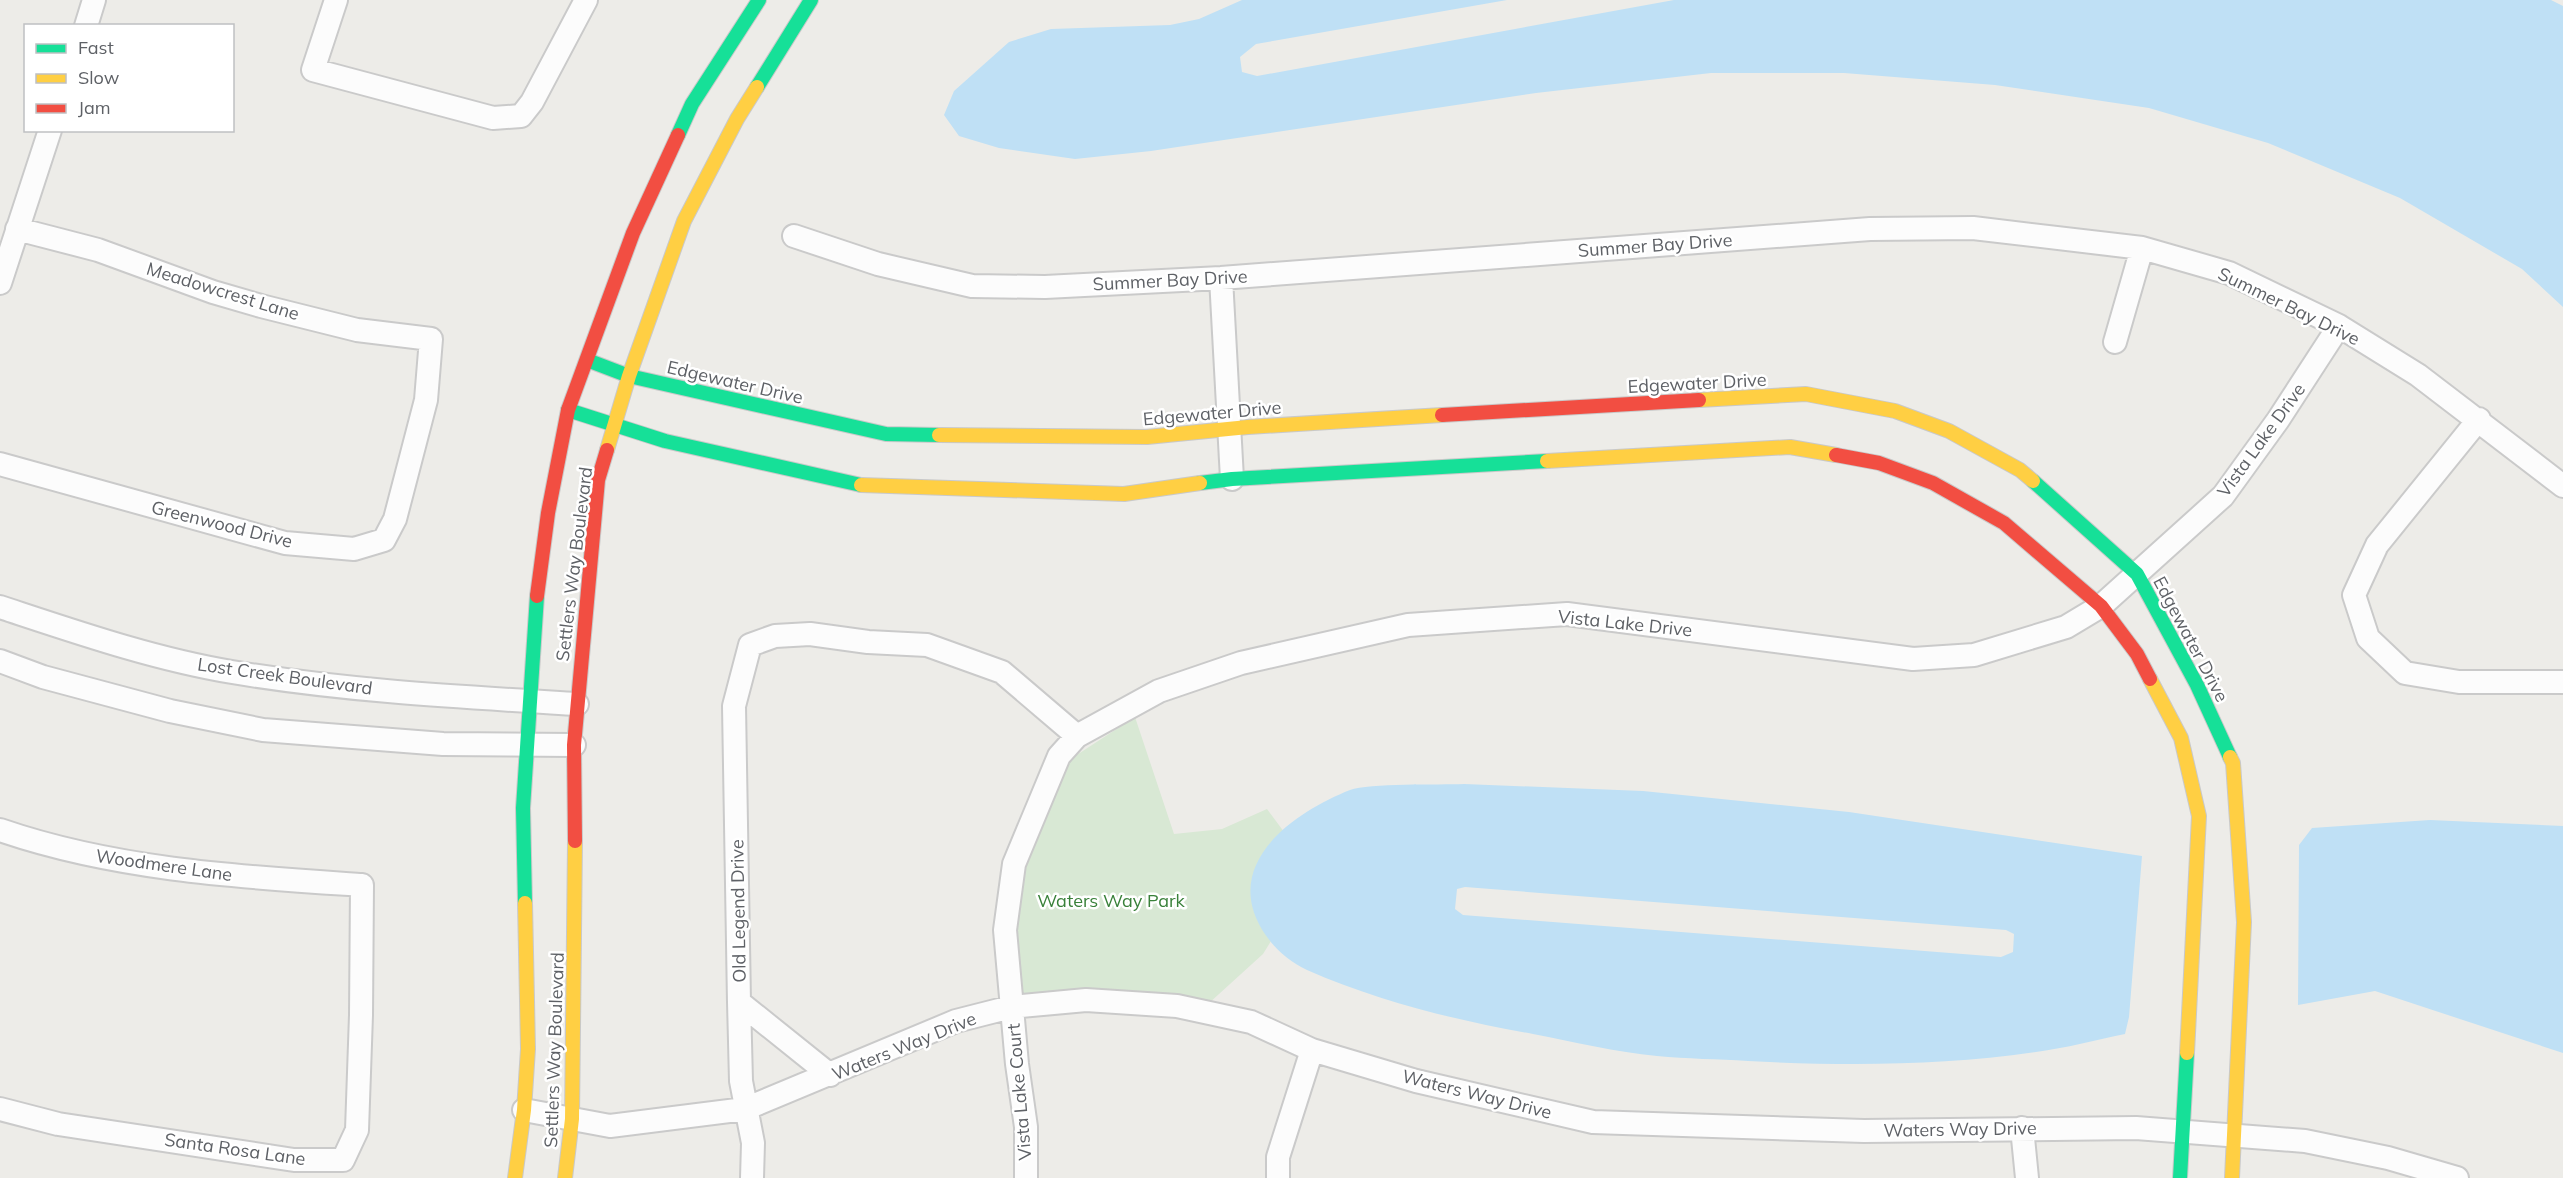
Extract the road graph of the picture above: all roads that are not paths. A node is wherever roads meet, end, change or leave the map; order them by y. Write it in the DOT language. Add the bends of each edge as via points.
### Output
graph roads {
  1 [pos="94,0"];
  2 [pos="336,0"];
  3 [pos="585,0"];
  4 [pos="759,0"];
  5 [pos="811,0"];
  6 [pos="87,24"];
  7 [pos="49,132"];
  8 [pos="17,229"];
  9 [pos="794,236"];
  10 [pos="2142,248"];
  11 [pos="1221,278"];
  12 [pos="0,283"];
  13 [pos="2339,326"];
  14 [pos="431,339"];
  15 [pos="2115,342"];
  16 [pos="587,360"];
  17 [pos="629,376"];
  18 [pos="568,410"];
  19 [pos="2479,419"];
  20 [pos="616,426"];
  21 [pos="1229,429"];
  22 [pos="0,464"];
  23 [pos="1232,479"];
  24 [pos="2563,486"];
  25 [pos="2136,574"];
  26 [pos="2101,606"];
  27 [pos="0,607"];
  28 [pos="0,661"];
  29 [pos="2563,682"];
  30 [pos="531,701"];
  31 [pos="577,704"];
  32 [pos="1077,736"];
  33 [pos="529,744"];
  34 [pos="574,745"];
  35 [pos="0,830"];
  36 [pos="330,883"];
  37 [pos="739,1002"];
  38 [pos="1011,1007"];
  39 [pos="1312,1050"];
  40 [pos="830,1075"];
  41 [pos="0,1109"];
  42 [pos="745,1109"];
  43 [pos="524,1110"];
  44 [pos="572,1119"];
  45 [pos="2022,1128"];
  46 [pos="2182,1133"];
  47 [pos="2235,1136"];
  48 [pos="2388,1168"];
  49 [pos="515,1178"];
  50 [pos="565,1178"];
  51 [pos="752,1178"];
  52 [pos="1026,1178"];
  53 [pos="1278,1178"];
  54 [pos="2028,1178"];
  55 [pos="2180,1178"];
  56 [pos="2232,1178"];
  57 [pos="2457,1178"];
  1 -- 6 [label="street"];
  2 -- 3 [label="street" via="313,70 494,118 521,116 532,102"];
  4 -- 16 [label="street, Settlers Way Boulevard" via="692,104 633,233"];
  5 -- 17 [label="street, Settlers Way Boulevard" via="737,119 684,221"];
  7 -- 8 [label="street"];
  8 -- 12 [label="street"];
  8 -- 14 [label="street, Meadowcrest Lane" via="98,250 261,306 357,330"];
  9 -- 11 [label="street, Summer Bay Drive" via="878,264 972,286 1045,287"];
  10 -- 11 [label="street, Summer Bay Drive" via="1973,228 1870,229"];
  10 -- 13 [label="street, Summer Bay Drive" via="2229,273"];
  10 -- 15 [label="street"];
  11 -- 21 [label="street"];
  13 -- 19 [label="street, Summer Bay Drive"];
  13 -- 25 [label="street, Vista Lake Drive" via="2223,496"];
  14 -- 22 [label="street, Greenwood Drive" via="426,400 395,519 384,540 354,549 285,543"];
  16 -- 17 [label="street, Edgewater Drive"];
  16 -- 18 [label="street, Settlers Way Boulevard"];
  17 -- 20 [label="street, Settlers Way Boulevard"];
  17 -- 21 [label="street, Edgewater Drive" via="886,434 1147,437"];
  18 -- 20 [label="street"];
  18 -- 30 [label="street, Settlers Way Boulevard" via="548,513 534,623"];
  19 -- 24 [label="street, Summer Bay Drive"];
  19 -- 29 [label="street" via="2378,545 2354,595 2368,638 2405,673 2459,682"];
  20 -- 23 [label="street" via="665,441 869,487 1124,494"];
  20 -- 31 [label="street, Settlers Way Boulevard" via="598,480"];
  21 -- 23 [label="street"];
  21 -- 25 [label="street, Edgewater Drive" via="1806,394 1895,411 1949,431 2020,470"];
  23 -- 26 [label="street" via="1790,447 1879,463 1933,483 2004,523"];
  25 -- 26 [label="street, Vista Lake Drive"];
  25 -- 47 [label="street, Edgewater Drive" via="2197,685 2233,763 2244,922"];
  26 -- 32 [label="street, Vista Lake Drive" via="2066,627 1974,655 1913,659 1567,614 1408,625 1241,663 1159,691"];
  26 -- 46 [label="street" via="2137,654 2181,738 2199,816"];
  27 -- 30 [label="street, Lost Creek Boulevard" via="172,659 232,672 364,689"];
  28 -- 33 [label="street" via="170,711 263,730 443,744"];
  30 -- 31 [label="street, Lost Creek Boulevard"];
  30 -- 33 [label="street, Settlers Way Boulevard"];
  31 -- 34 [label="street, Settlers Way Boulevard"];
  32 -- 37 [label="street, Old Legend Drive" via="1002,672 927,645 810,634 776,636 750,645 734,706"];
  32 -- 38 [label="street, Vista Lake Drive" via="1059,756 1014,864 1005,930"];
  33 -- 34 [label="street"];
  33 -- 43 [label="street, Settlers Way Boulevard" via="523,808 528,1049"];
  34 -- 44 [label="street, Settlers Way Boulevard" via="576,939"];
  35 -- 36 [label="street, Woodmere Lane" via="51,848 152,865"];
  36 -- 41 [label="street, Santa Rosa Lane" via="362,885 357,1130 343,1160 294,1160 58,1125"];
  37 -- 40 [label="street, Old Legend Drive"];
  37 -- 42 [label="street"];
  38 -- 39 [label="street, Waters Way Drive" via="1086,1000 1177,1006 1251,1022"];
  38 -- 40 [label="street, Waters Way Drive" via="956,1022"];
  38 -- 52 [label="street, Vista Lake Court" via="1026,1127"];
  39 -- 45 [label="street, Waters Way Drive" via="1416,1081 1593,1122 1864,1131"];
  39 -- 53 [label="street" via="1278,1157"];
  40 -- 42 [label="street, Waters Way Drive"];
  42 -- 44 [label="street, Waters Way Drive" via="610,1126"];
  42 -- 51 [label="street" via="753,1143"];
  43 -- 44 [label="street, Waters Way Drive"];
  43 -- 49 [label="street, Settlers Way Boulevard"];
  44 -- 50 [label="street, Settlers Way Boulevard"];
  45 -- 46 [label="street, Waters Way Drive" via="2136,1128"];
  45 -- 54 [label="street"];
  46 -- 47 [label="street, Waters Way Drive"];
  46 -- 55 [label="street"];
  47 -- 48 [label="street, Waters Way Drive" via="2305,1141"];
  47 -- 56 [label="street, Edgewater Drive"];
  48 -- 57 [label="street, Waters Way Drive"];
}
